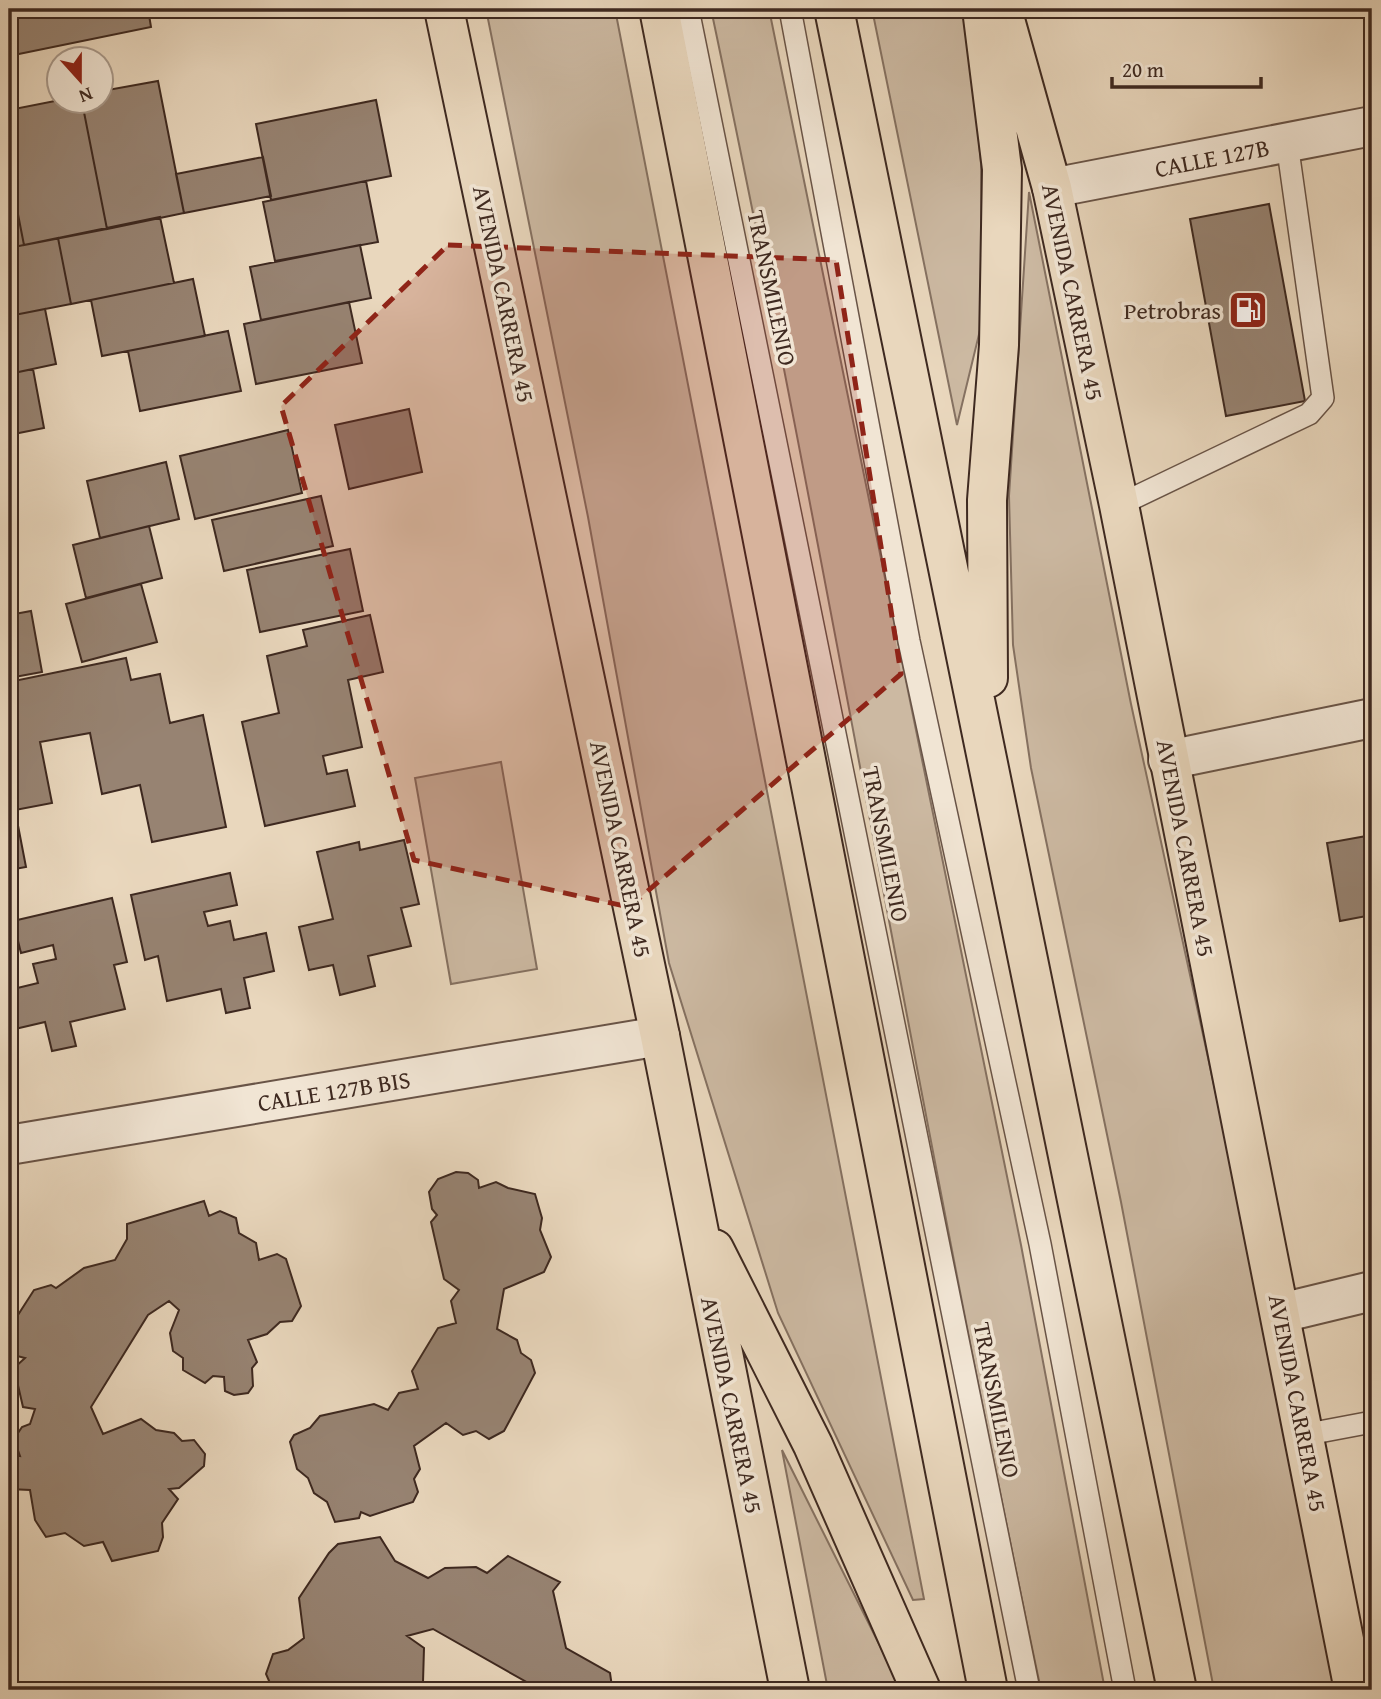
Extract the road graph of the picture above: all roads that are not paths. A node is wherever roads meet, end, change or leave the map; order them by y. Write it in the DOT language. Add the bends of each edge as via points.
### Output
graph roads {
  1 [pos="444,9"];
  2 [pos="659,9"];
  3 [pos="688,9"];
  4 [pos="790,9"];
  5 [pos="834,9"];
  6 [pos="982,9"];
  7 [pos="1002,9"];
  8 [pos="1372,126"];
  9 [pos="1287,143"];
  10 [pos="1052,188"];
  11 [pos="1119,505"];
  12 [pos="1372,718"];
  13 [pos="1168,760"];
  14 [pos="988,761"];
  15 [pos="660,1036"];
  16 [pos="9,1145"];
  17 [pos="692,1207"];
  18 [pos="1372,1291"];
  19 [pos="1281,1313"];
  20 [pos="1372,1422"];
  21 [pos="1303,1435"];
  22 [pos="790,1690"];
  23 [pos="921,1690"];
  24 [pos="988,1690"];
  25 [pos="1028,1690"];
  26 [pos="1125,1690"];
  27 [pos="1177,1690"];
  28 [pos="1354,1690"];
  1 -- 15 [label="highway, AVENIDA CARRERA 45"];
  2 -- 24 [label="highway"];
  3 -- 25 [label="lane, TRANSMILENIO"];
  4 -- 26 [label="lane" via="909,641 1040,1244"];
  5 -- 14 [label="highway"];
  6 -- 14 [label="highway" via="1002,169 999,345 987,499"];
  7 -- 10 [label="highway, AVENIDA CARRERA 45"];
  8 -- 9 [label="street, CALLE 127B"];
  9 -- 10 [label="street, CALLE 127B"];
  9 -- 11 [label="lane" via="1323,398 1308,414"];
  10 -- 11 [label="highway, AVENIDA CARRERA 45"];
  11 -- 13 [label="highway, AVENIDA CARRERA 45"];
  12 -- 13 [label="street"];
  13 -- 19 [label="highway, AVENIDA CARRERA 45"];
  14 -- 27 [label="highway"];
  15 -- 16 [label="street, CALLE 127B BIS"];
  15 -- 17 [label="highway, AVENIDA CARRERA 45"];
  17 -- 22 [label="highway, AVENIDA CARRERA 45"];
  17 -- 23 [label="highway" via="813,1445"];
  18 -- 19 [label="street"];
  19 -- 21 [label="highway, AVENIDA CARRERA 45"];
  20 -- 21 [label="lane"];
  21 -- 28 [label="highway, AVENIDA CARRERA 45"];
}
